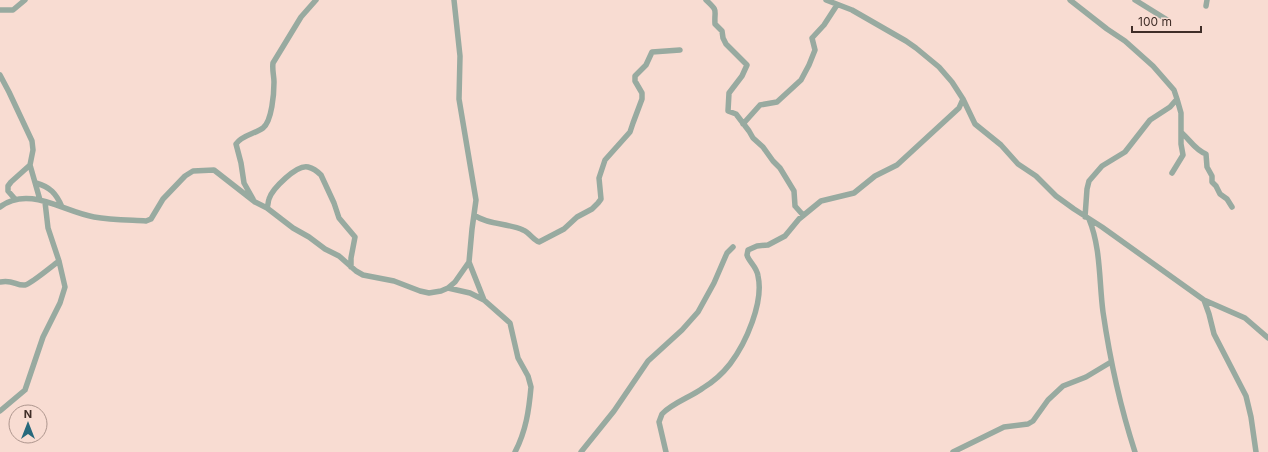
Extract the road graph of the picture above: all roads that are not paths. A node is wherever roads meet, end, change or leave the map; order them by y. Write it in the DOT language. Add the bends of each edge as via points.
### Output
graph roads {
  1 [pos="25,0"];
  2 [pos="316,0"];
  3 [pos="454,0"];
  4 [pos="706,0"];
  5 [pos="826,0"];
  6 [pos="1070,0"];
  7 [pos="1135,0"];
  8 [pos="837,4"];
  9 [pos="0,10"];
  10 [pos="1169,21"];
  11 [pos="680,50"];
  12 [pos="0,76"];
  13 [pos="963,98"];
  14 [pos="1177,99"];
  15 [pos="743,124"];
  16 [pos="1182,133"];
  17 [pos="30,165"];
  18 [pos="1172,173"];
  19 [pos="36,183"];
  20 [pos="14,199"];
  21 [pos="43,201"];
  22 [pos="255,202"];
  23 [pos="62,206"];
  24 [pos="0,207"];
  25 [pos="1232,207"];
  26 [pos="267,208"];
  27 [pos="474,215"];
  28 [pos="803,215"];
  29 [pos="1087,218"];
  30 [pos="733,247"];
  31 [pos="59,261"];
  32 [pos="470,262"];
  33 [pos="352,267"];
  34 [pos="0,282"];
  35 [pos="448,288"];
  36 [pos="484,300"];
  37 [pos="1204,300"];
  38 [pos="1268,338"];
  39 [pos="1111,362"];
  40 [pos="0,411"];
  41 [pos="515,452"];
  42 [pos="581,452"];
  43 [pos="666,452"];
  44 [pos="953,452"];
  45 [pos="1135,452"];
  46 [pos="1256,452"];
  1 -- 9 [label="street" via="13,10"];
  2 -- 22 [label="street" via="301,17 273,63 273,101 267,124 236,144 244,182"];
  3 -- 27 [label="street" via="460,56 459,99 476,200"];
  4 -- 15 [label="street" via="716,11 715,24 722,31 723,40 747,65 729,93 727,105 728,111 735,113"];
  5 -- 8 [label="street"];
  6 -- 14 [label="street" via="1126,41 1153,66 1174,90"];
  7 -- 10 [label="street"];
  8 -- 13 [label="street" via="911,44 948,76"];
  8 -- 15 [label="street" via="812,38 815,50 801,80 777,102 760,105"];
  11 -- 27 [label="street" via="652,52 646,65 635,76 642,99 630,132 605,160 599,178 601,199 592,209 577,217 564,229 538,242 524,230 481,220"];
  12 -- 17 [label="street" via="32,141"];
  13 -- 28 [label="street" via="957,111 897,165 878,174 854,193 821,201"];
  13 -- 29 [label="street" via="975,124 1001,145 1015,162"];
  14 -- 16 [label="street"];
  14 -- 29 [label="street" via="1170,107 1150,120 1121,156 1102,166 1089,181 1086,189"];
  15 -- 28 [label="street" via="780,168 794,191 796,206"];
  16 -- 18 [label="street" via="1183,156"];
  16 -- 25 [label="street" via="1199,151 1206,154 1212,182"];
  17 -- 19 [label="street"];
  17 -- 20 [label="street" via="8,186 8,191"];
  19 -- 21 [label="street"];
  19 -- 23 [label="street" via="46,186"];
  20 -- 21 [label="street"];
  20 -- 24 [label="street"];
  21 -- 23 [label="street"];
  21 -- 31 [label="street" via="48,228"];
  22 -- 23 [label="street" via="217,171 212,170 193,171 184,176 163,199 149,220 94,218"];
  22 -- 26 [label="street"];
  26 -- 33 [label="street"];
  26 -- 33 [label="street" via="271,194 298,168 308,166 318,172 322,175 339,218 355,237"];
  27 -- 32 [label="street"];
  28 -- 43 [label="street" via="785,236 768,245 748,250 746,255 758,273 760,288 756,311 744,342 730,365 702,389 662,414 659,422"];
  29 -- 37 [label="street"];
  29 -- 39 [label="street" via="1095,235"];
  30 -- 42 [label="street" via="727,253 698,312 648,361 614,411"];
  31 -- 34 [label="street" via="30,284"];
  31 -- 40 [label="street" via="64,287 60,303 43,337 25,390"];
  32 -- 35 [label="street"];
  32 -- 36 [label="street"];
  33 -- 35 [label="street" via="363,275 394,281 420,291 430,293"];
  35 -- 36 [label="street" via="477,295"];
  36 -- 41 [label="street" via="510,323 518,358 530,382 527,420"];
  37 -- 38 [label="street" via="1241,316"];
  37 -- 46 [label="street" via="1214,334 1246,396"];
  39 -- 44 [label="street" via="1063,386 1028,424 1004,427"];
  39 -- 45 [label="street"];
}
